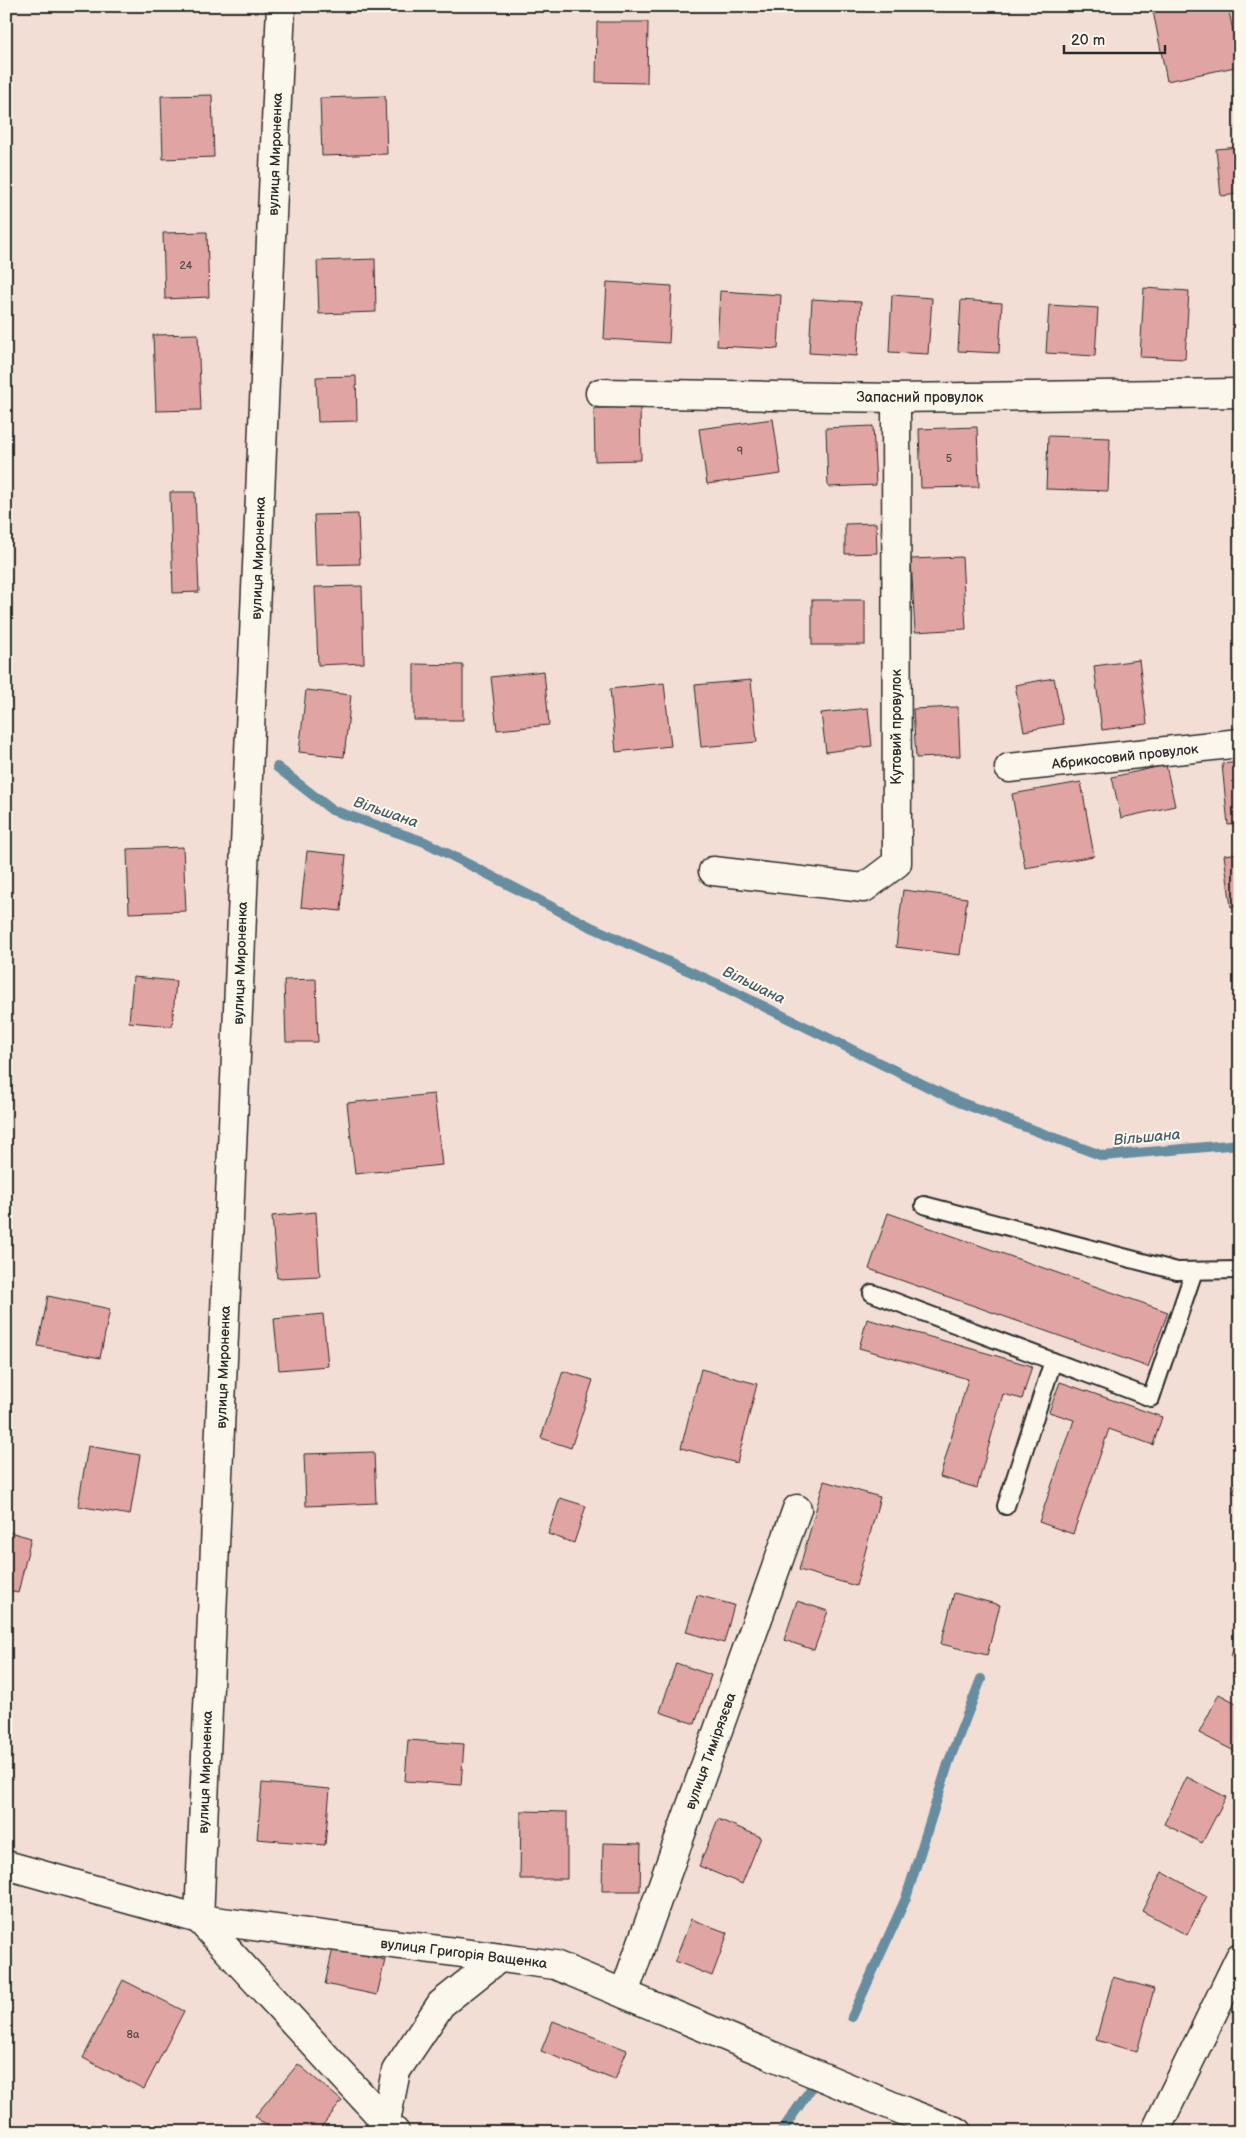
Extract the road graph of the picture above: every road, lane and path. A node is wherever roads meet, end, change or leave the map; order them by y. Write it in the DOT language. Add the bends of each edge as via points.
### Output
graph roads {
  1 [pos="281,6"];
  2 [pos="600,393"];
  3 [pos="1240,393"];
  4 [pos="896,398"];
  5 [pos="1240,743"];
  6 [pos="1009,768"];
  7 [pos="713,871"];
  8 [pos="924,1205"];
  9 [pos="1240,1270"];
  10 [pos="1194,1271"];
  11 [pos="872,1293"];
  12 [pos="1053,1361"];
  13 [pos="1006,1506"];
  14 [pos="797,1509"];
  15 [pos="6,1866"];
  16 [pos="199,1919"];
  17 [pos="1240,1957"];
  18 [pos="499,1958"];
  19 [pos="624,1993"];
  20 [pos="386,2128"];
  21 [pos="958,2132"];
  22 [pos="1155,2132"];
  1 -- 16 [label="street, вулиця Мироненка"];
  2 -- 4 [label="street, Запасний провулок"];
  3 -- 4 [label="street, Запасний провулок"];
  4 -- 7 [label="street, Кутовий провулок" via="897,862 864,888"];
  5 -- 6 [label="street, Абрикосовий провулок"];
  8 -- 10 [label="lane" via="1176,1271"];
  9 -- 10 [label="lane"];
  10 -- 12 [label="lane" via="1151,1398"];
  11 -- 12 [label="lane"];
  12 -- 13 [label="lane"];
  14 -- 19 [label="street, вулиця Тимірязєва"];
  15 -- 16 [label="street, вулиця Григорія Ващенка"];
  16 -- 18 [label="street, вулиця Григорія Ващенка"];
  16 -- 20 [label="street"];
  17 -- 22 [label="street"];
  18 -- 19 [label="street, вулиця Григорія Ващенка" via="556,1965"];
  18 -- 20 [label="street" via="441,2004 396,2071"];
  19 -- 21 [label="street, вулиця Григорія Ващенка"];
}
